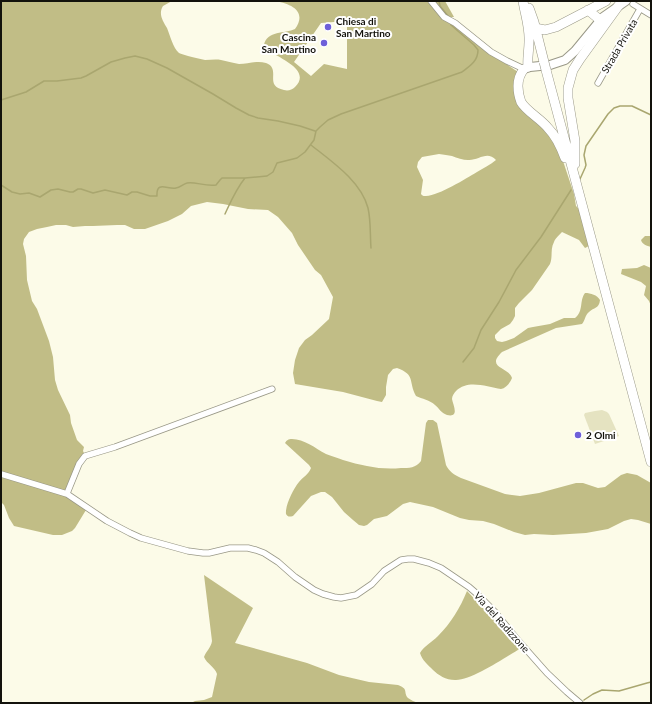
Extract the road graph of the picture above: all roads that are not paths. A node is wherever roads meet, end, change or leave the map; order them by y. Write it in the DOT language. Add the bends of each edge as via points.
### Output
graph roads {
  1 [pos="431,1"];
  2 [pos="523,1"];
  3 [pos="527,1"];
  4 [pos="606,1"];
  5 [pos="626,3"];
  6 [pos="640,9"];
  7 [pos="588,10"];
  8 [pos="651,16"];
  9 [pos="600,20"];
  10 [pos="535,28"];
  11 [pos="545,66"];
  12 [pos="526,68"];
  13 [pos="598,83"];
  14 [pos="575,180"];
  15 [pos="582,205"];
  16 [pos="272,389"];
  17 [pos="651,462"];
  18 [pos="1,474"];
  19 [pos="67,494"];
  20 [pos="580,703"];
  1 -- 12 [label="street" via="444,17 491,52"];
  2 -- 12 [label="main road" via="529,35"];
  3 -- 10 [label="main road"];
  4 -- 7 [label="main road"];
  5 -- 6 [label="street"];
  5 -- 9 [label="street"];
  5 -- 14 [label="main road" via="573,70 568,96 575,141"];
  6 -- 8 [label="street"];
  6 -- 13 [label="street, Strada Privata"];
  7 -- 9 [label="main road"];
  7 -- 10 [label="main road" via="554,28"];
  9 -- 11 [label="street" via="568,58"];
  10 -- 11 [label="main road"];
  11 -- 12 [label="street"];
  11 -- 14 [label="main road"];
  12 -- 15 [label="main road" via="519,83 520,100 554,136 567,162 578,202"];
  14 -- 15 [label="main road"];
  15 -- 17 [label="main road"];
  16 -- 19 [label="street" via="85,456"];
  18 -- 19 [label="street, Via del Radizzone"];
  19 -- 20 [label="street, Via del Radizzone" via="107,521 135,536 153,542 203,553 230,548 248,548 264,553 314,590 334,597 356,595 400,560 414,559 435,565 479,595 547,673"];
}
